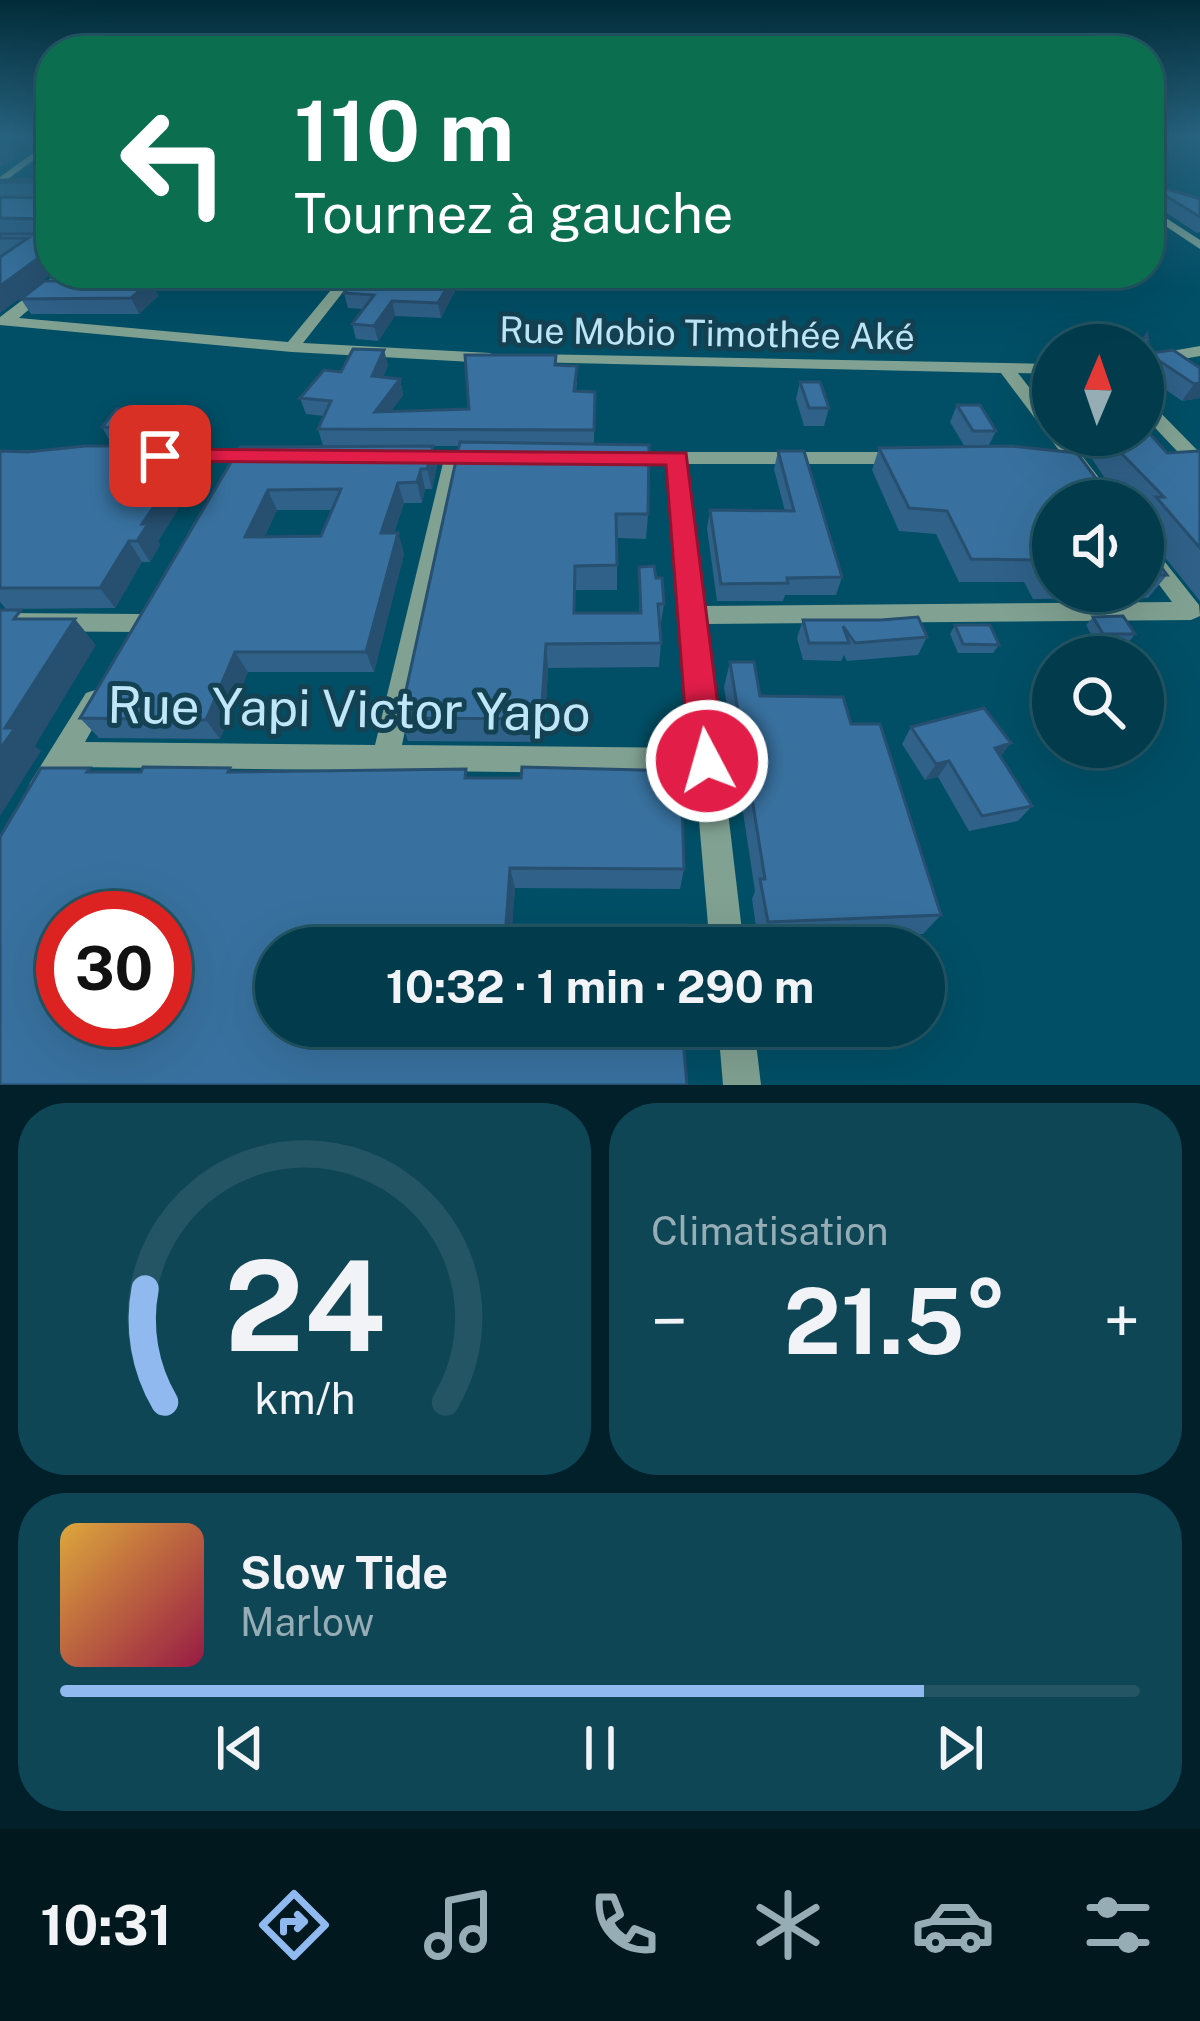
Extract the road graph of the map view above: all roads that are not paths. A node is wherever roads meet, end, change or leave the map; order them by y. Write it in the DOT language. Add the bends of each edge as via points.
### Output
graph roads {
  1 [pos="1164,220"];
  2 [pos="1200,245"];
  3 [pos="47,288"];
  4 [pos="340,288"];
  5 [pos="3,322"];
  6 [pos="292,347"];
  7 [pos="1200,351"];
  8 [pos="1164,357"];
  9 [pos="1032,369"];
  10 [pos="1007,370"];
  11 [pos="1032,403"];
  12 [pos="1164,426"];
  13 [pos="153,456"];
  14 [pos="1073,456"];
  15 [pos="287,457"];
  16 [pos="382,457"];
  17 [pos="453,458"];
  18 [pos="498,458"];
  19 [pos="610,458"];
  20 [pos="677,458"];
  21 [pos="911,458"];
  22 [pos="1052,459"];
  23 [pos="1075,459"];
  24 [pos="1199,462"];
  25 [pos="1091,480"];
  26 [pos="1164,576"];
  27 [pos="1164,611"];
  28 [pos="1091,612"];
  29 [pos="692,616"];
  30 [pos="0,622"];
  31 [pos="141,623"];
  32 [pos="108,679"];
  33 [pos="63,754"];
  34 [pos="386,755"];
  35 [pos="707,761"];
  36 [pos="32,807"];
  37 [pos="725,927"];
  38 [pos="738,1047"];
  39 [pos="742,1085"];
  1 -- 2 [label="street"];
  3 -- 5 [label="street"];
  4 -- 6 [label="street"];
  5 -- 6 [label="street, Rue Mobio Timothée Aké"];
  6 -- 10 [label="street, Rue Mobio Timothée Aké"];
  7 -- 8 [label="street"];
  9 -- 10 [label="street, Rue Mobio Timothée Aké"];
  10 -- 11 [label="street"];
  12 -- 24 [label="street"];
  13 -- 15 [label="street" via="235,465"];
  14 -- 23 [label="street"];
  16 -- 17 [label="street"];
  17 -- 18 [label="street"];
  17 -- 34 [label="street"];
  19 -- 20 [label="street"];
  20 -- 21 [label="street"];
  20 -- 29 [label="street"];
  22 -- 23 [label="street"];
  23 -- 25 [label="street"];
  26 -- 27 [label="street" via="1191,611"];
  28 -- 29 [label="street"];
  29 -- 35 [label="street"];
  30 -- 31 [label="street"];
  32 -- 33 [label="street"];
  33 -- 34 [label="street, Rue Yapi Victor Yapo"];
  33 -- 36 [label="street"];
  34 -- 35 [label="street, Rue Yapi Victor Yapo"];
  35 -- 37 [label="street"];
  38 -- 39 [label="street"];
}
